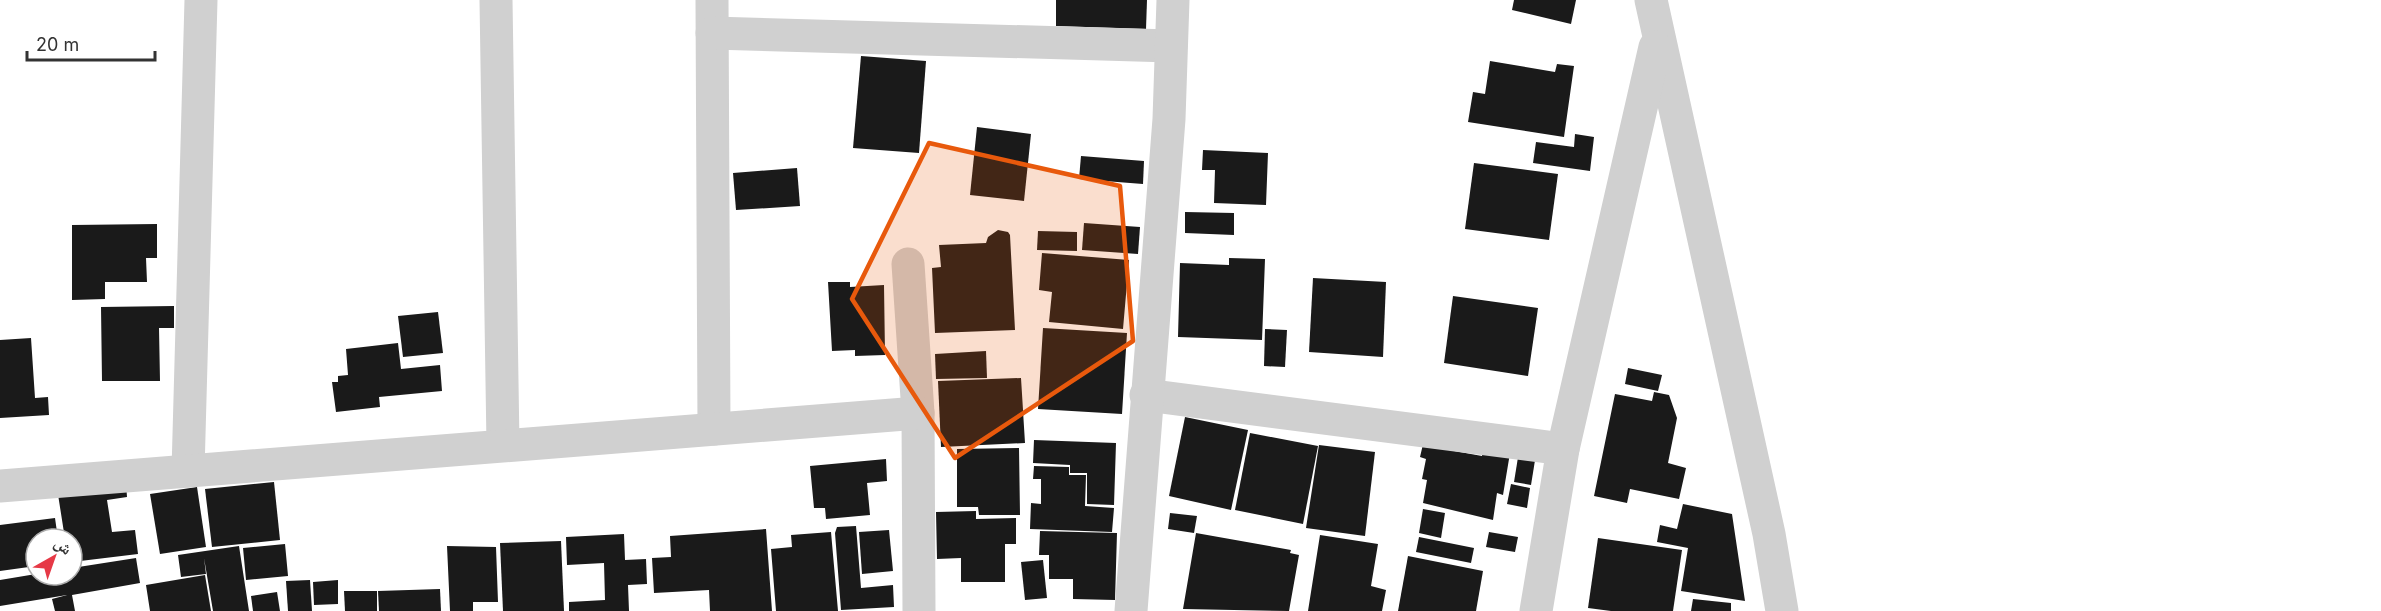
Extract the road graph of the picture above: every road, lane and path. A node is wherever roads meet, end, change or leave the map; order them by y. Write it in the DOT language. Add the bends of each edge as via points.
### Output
graph roads {
  1 [pos="201,0"];
  2 [pos="496,0"];
  3 [pos="712,0"];
  4 [pos="1173,0"];
  5 [pos="1651,0"];
  6 [pos="712,33"];
  7 [pos="1658,37"];
  8 [pos="1171,46"];
  9 [pos="908,264"];
  10 [pos="1146,395"];
  11 [pos="918,413"];
  12 [pos="714,429"];
  13 [pos="503,445"];
  14 [pos="1563,449"];
  15 [pos="188,471"];
  16 [pos="0,486"];
  17 [pos="919,611"];
  18 [pos="1131,611"];
  19 [pos="1536,611"];
  20 [pos="1782,611"];
  1 -- 15 [label="street"];
  2 -- 13 [label="street"];
  3 -- 6 [label="street"];
  4 -- 8 [label="street"];
  5 -- 7 [label="street"];
  6 -- 8 [label="street"];
  6 -- 12 [label="street"];
  7 -- 14 [label="street"];
  7 -- 20 [label="street" via="1769,534"];
  8 -- 10 [label="street"];
  9 -- 11 [label="street"];
  10 -- 14 [label="street"];
  10 -- 18 [label="street"];
  11 -- 12 [label="street"];
  11 -- 17 [label="street"];
  12 -- 13 [label="street"];
  13 -- 15 [label="street"];
  14 -- 19 [label="street"];
  15 -- 16 [label="street"];
}
